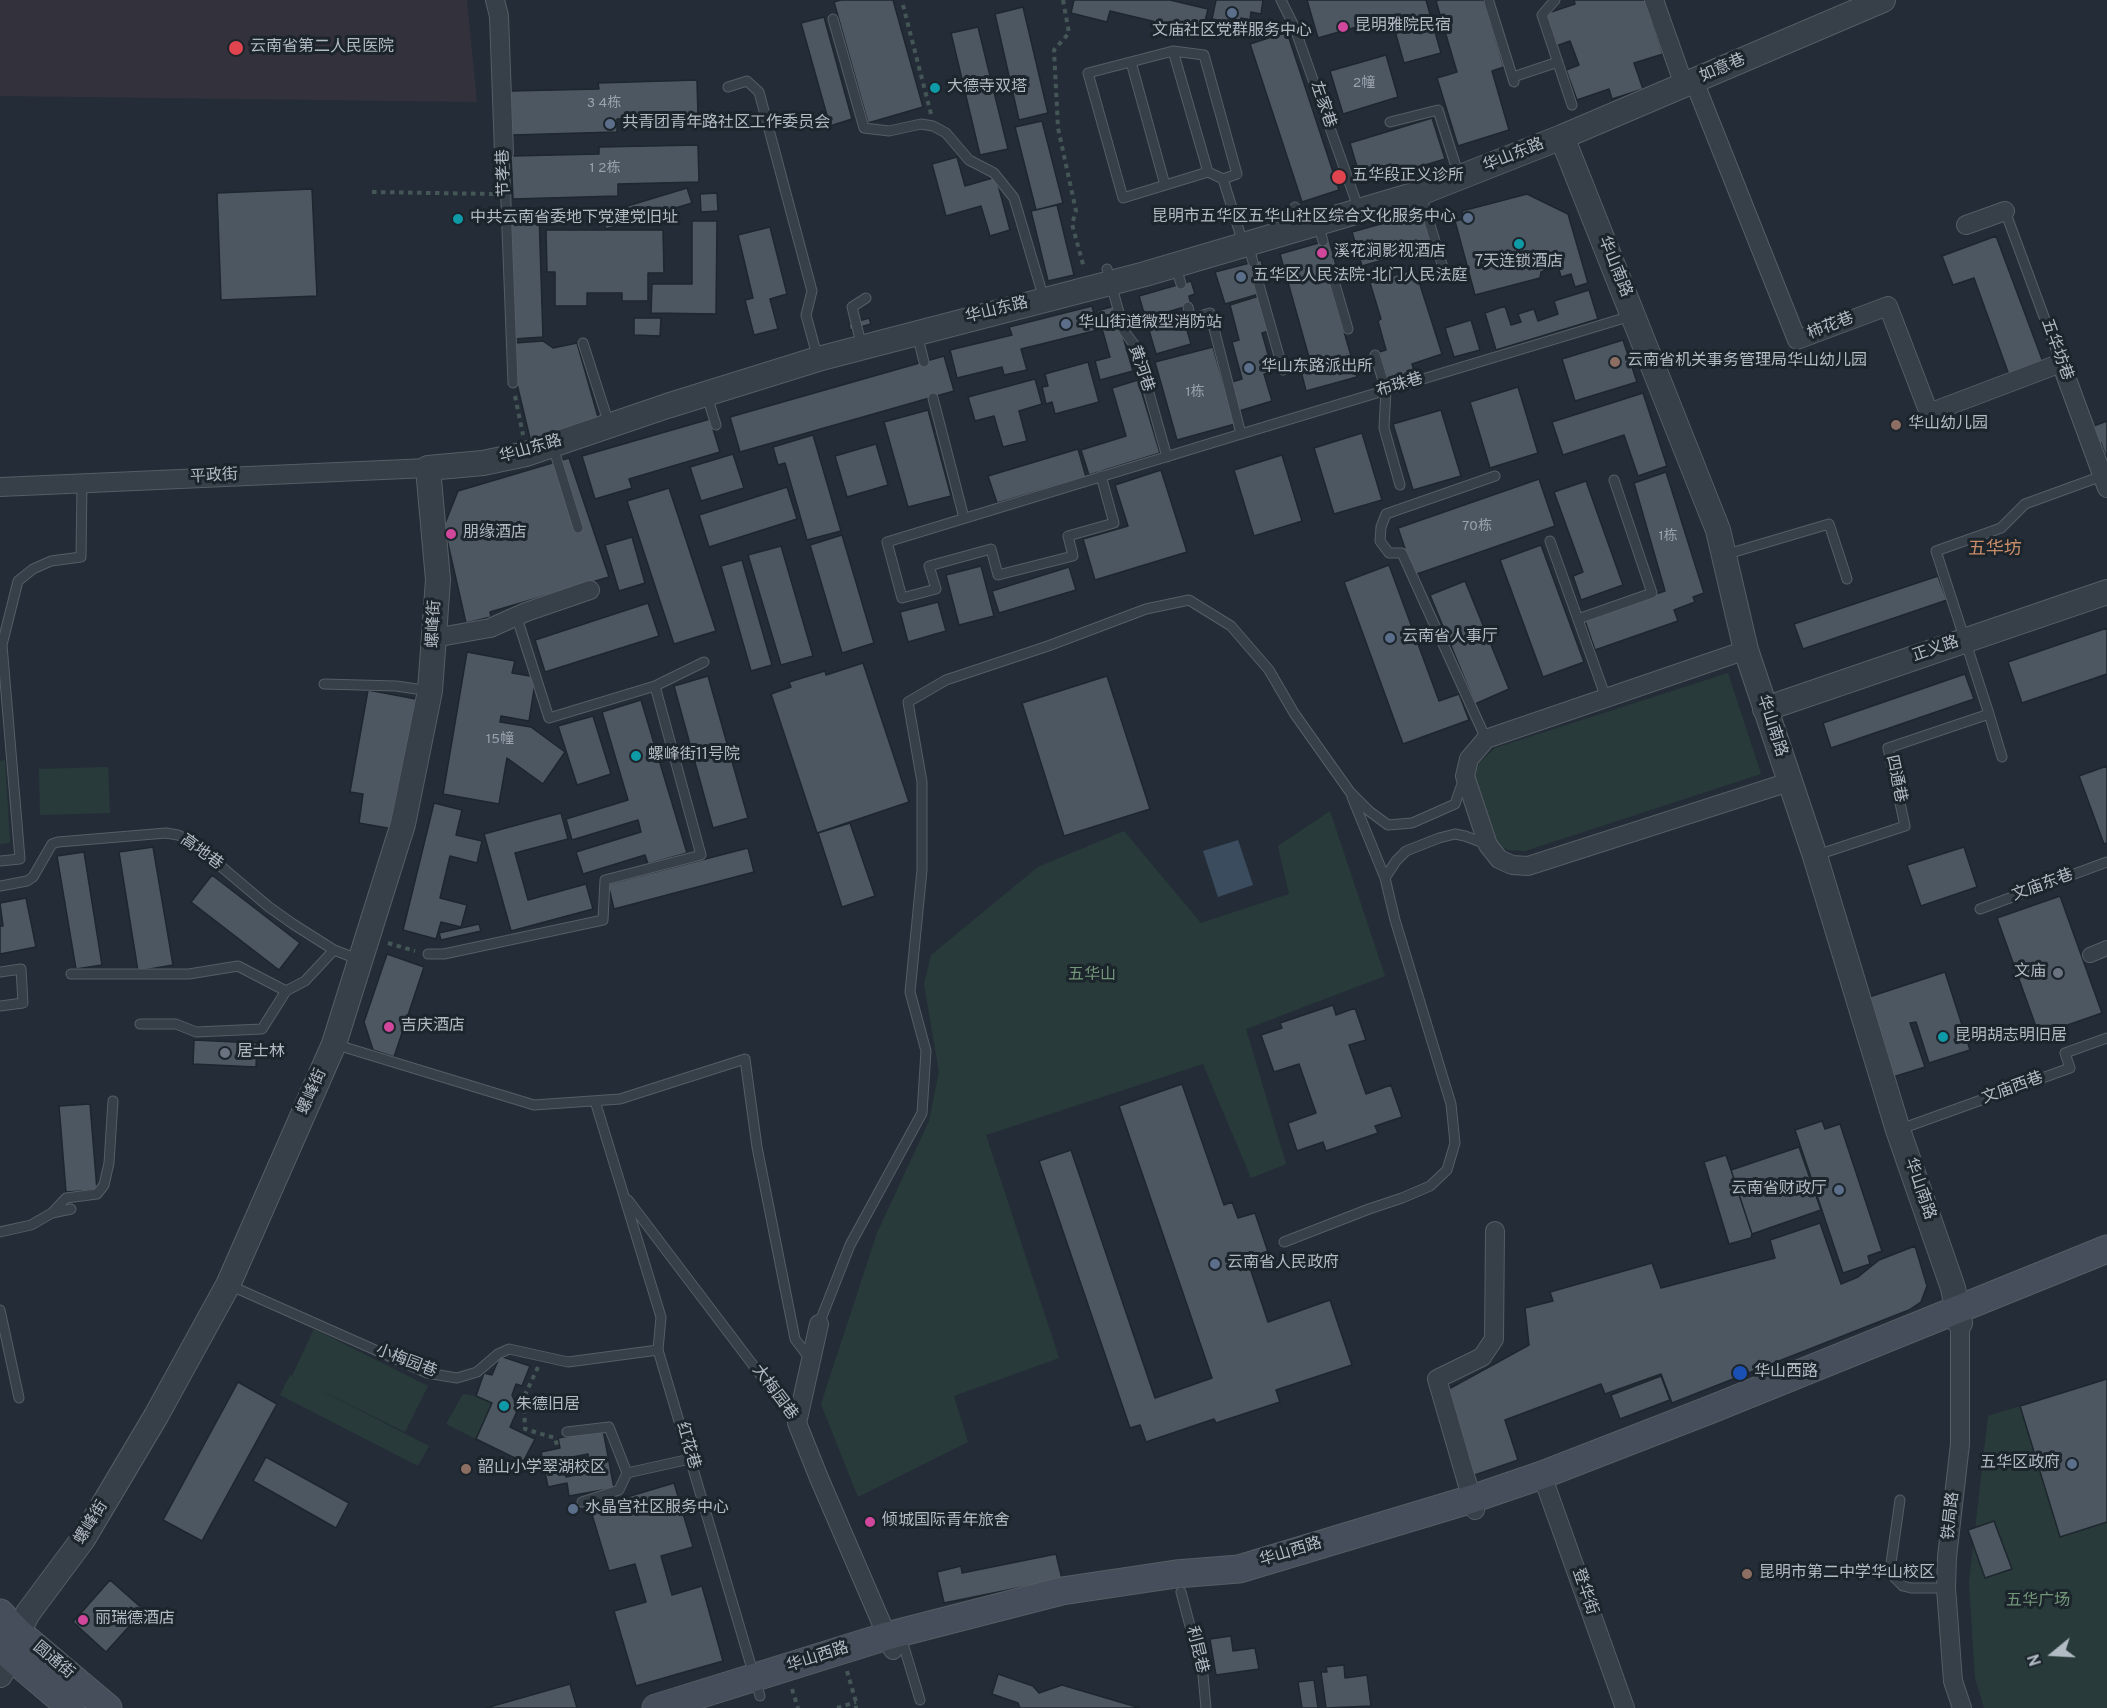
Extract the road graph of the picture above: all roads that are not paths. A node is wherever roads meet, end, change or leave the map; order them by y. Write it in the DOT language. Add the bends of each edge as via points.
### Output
graph roads {
  1 [pos="495,0"];
  2 [pos="1281,0"];
  3 [pos="1556,0"];
  4 [pos="1654,0"];
  5 [pos="1883,0"];
  6 [pos="1491,1"];
  7 [pos="833,19"];
  8 [pos="1173,51"];
  9 [pos="1131,62"];
  10 [pos="1558,62"];
  11 [pos="1689,83"];
  12 [pos="728,87"];
  13 [pos="1572,105"];
  14 [pos="1390,122"];
  15 [pos="1562,137"];
  16 [pos="504,153"];
  17 [pos="1208,172"];
  18 [pos="1460,178"];
  19 [pos="1223,179"];
  20 [pos="1165,185"];
  21 [pos="1420,193"];
  22 [pos="1359,212"];
  23 [pos="2005,212"];
  24 [pos="1966,225"];
  25 [pos="1248,250"];
  26 [pos="1332,274"];
  27 [pos="1445,274"];
  28 [pos="1109,276"];
  29 [pos="1259,285"];
  30 [pos="866,298"];
  31 [pos="1044,299"];
  32 [pos="1188,307"];
  33 [pos="1634,315"];
  34 [pos="1347,329"];
  35 [pos="916,332"];
  36 [pos="584,343"];
  37 [pos="862,347"];
  38 [pos="1375,356"];
  39 [pos="818,359"];
  40 [pos="924,362"];
  41 [pos="2061,363"];
  42 [pos="1283,370"];
  43 [pos="513,383"];
  44 [pos="1386,390"];
  45 [pos="707,394"];
  46 [pos="933,398"];
  47 [pos="716,425"];
  48 [pos="609,426"];
  49 [pos="1241,434"];
  50 [pos="553,445"];
  51 [pos="1167,457"];
  52 [pos="428,468"];
  53 [pos="1101,476"];
  54 [pos="1495,476"];
  55 [pos="1614,480"];
  56 [pos="2105,482"];
  57 [pos="82,483"];
  58 [pos="1400,485"];
  59 [pos="0,487"];
  60 [pos="964,518"];
  61 [pos="578,528"];
  62 [pos="1550,541"];
  63 [pos="1724,555"];
  64 [pos="1847,579"];
  65 [pos="590,590"];
  66 [pos="2107,592"];
  67 [pos="518,618"];
  68 [pos="1578,619"];
  69 [pos="434,638"];
  70 [pos="1966,639"];
  71 [pos="1746,650"];
  72 [pos="2,659"];
  73 [pos="704,662"];
  74 [pos="324,684"];
  75 [pos="655,686"];
  76 [pos="430,691"];
  77 [pos="1606,698"];
  78 [pos="1765,710"];
  79 [pos="1989,714"];
  80 [pos="1486,739"];
  81 [pos="2002,757"];
  82 [pos="1465,776"];
  83 [pos="1789,782"];
  84 [pos="1350,792"];
  85 [pos="1488,845"];
  86 [pos="1815,856"];
  87 [pos="0,861"];
  88 [pos="2107,862"];
  89 [pos="1385,878"];
  90 [pos="0,886"];
  91 [pos="1980,909"];
  92 [pos="2107,948"];
  93 [pos="334,950"];
  94 [pos="428,954"];
  95 [pos="2090,955"];
  96 [pos="360,960"];
  97 [pos="0,972"];
  98 [pos="71,974"];
  99 [pos="286,991"];
  100 [pos="0,1006"];
  101 [pos="140,1024"];
  102 [pos="2107,1038"];
  103 [pos="334,1044"];
  104 [pos="113,1101"];
  105 [pos="595,1101"];
  106 [pos="1898,1130"];
  107 [pos="625,1196"];
  108 [pos="71,1209"];
  109 [pos="52,1213"];
  110 [pos="1495,1231"];
  111 [pos="0,1232"];
  112 [pos="1284,1242"];
  113 [pos="2107,1249"];
  114 [pos="2107,1261"];
  115 [pos="228,1285"];
  116 [pos="0,1310"];
  117 [pos="1959,1317"];
  118 [pos="819,1324"];
  119 [pos="658,1350"];
  120 [pos="811,1361"];
  121 [pos="19,1398"];
  122 [pos="797,1423"];
  123 [pos="567,1432"];
  124 [pos="690,1459"];
  125 [pos="627,1473"];
  126 [pos="1545,1482"];
  127 [pos="1900,1500"];
  128 [pos="582,1502"];
  129 [pos="1474,1506"];
  130 [pos="1946,1588"];
  131 [pos="1181,1592"];
  132 [pos="6,1644"];
  133 [pos="895,1644"];
  134 [pos="757,1687"];
  135 [pos="794,1697"];
  136 [pos="920,1700"];
  137 [pos="71,1708"];
  138 [pos="108,1708"];
  139 [pos="656,1708"];
  140 [pos="716,1708"];
  141 [pos="1206,1708"];
  142 [pos="1624,1708"];
  143 [pos="1962,1708"];
  1 -- 16 [label="street, 节孝巷"];
  2 -- 22 [label="lane, 左家巷" via="1294,26"];
  3 -- 10 [label="lane" via="1542,15"];
  4 -- 11 [label="street, 柿花巷"];
  5 -- 11 [label="street, 如意巷"];
  6 -- 10 [label="lane" via="1514,80"];
  7 -- 31 [label="lane" via="864,128 889,131 921,124 933,126 946,133 969,160 994,172 1014,198"];
  8 -- 9 [label="lane"];
  8 -- 17 [label="lane"];
  8 -- 19 [label="lane" via="1204,55 1237,174"];
  9 -- 20 [label="lane"];
  9 -- 20 [label="lane" via="1088,73 1123,198"];
  10 -- 13 [label="lane"];
  11 -- 15 [label="street, 如意巷"];
  11 -- 41 [label="street, 柿花巷" via="1797,340 1888,306 1929,413"];
  12 -- 39 [label="lane" via="747,81 759,92 812,291 806,315"];
  14 -- 18 [label="lane" via="1438,110"];
  15 -- 18 [label="street, 华山东路"];
  15 -- 33 [label="street, 华山南路"];
  16 -- 43 [label="lane, 节孝巷"];
  17 -- 19 [label="lane"];
  17 -- 20 [label="lane"];
  18 -- 21 [label="street, 华山东路"];
  19 -- 25 [label="lane"];
  21 -- 22 [label="street, 华山东路"];
  21 -- 27 [label="lane"];
  22 -- 25 [label="street, 华山东路" via="1309,225"];
  23 -- 24 [label="street"];
  23 -- 41 [label="lane, 五华坊巷"];
  25 -- 28 [label="street, 华山东路" via="1178,274"];
  26 -- 34 [label="lane"];
  28 -- 31 [label="street, 华山东路"];
  28 -- 51 [label="lane, 黄河巷" via="1124,331 1136,347"];
  29 -- 42 [label="lane"];
  30 -- 37 [label="lane" via="852,307"];
  31 -- 35 [label="street, 华山东路"];
  32 -- 49 [label="lane" via="1191,319 1210,314"];
  33 -- 44 [label="lane, 布珠巷"];
  33 -- 63 [label="street, 华山南路" via="1718,530"];
  35 -- 37 [label="street, 华山东路"];
  35 -- 40 [label="lane"];
  36 -- 48 [label="lane"];
  37 -- 39 [label="street, 华山东路"];
  38 -- 44 [label="lane"];
  39 -- 45 [label="street, 华山东路"];
  41 -- 56 [label="street, 五华坊巷"];
  44 -- 49 [label="lane, 布珠巷"];
  44 -- 58 [label="lane" via="1384,428"];
  45 -- 47 [label="lane"];
  45 -- 48 [label="street, 华山东路"];
  46 -- 60 [label="lane"];
  48 -- 50 [label="street, 华山东路"];
  49 -- 51 [label="lane, 布珠巷"];
  50 -- 52 [label="street, 华山东路" via="483,463"];
  50 -- 61 [label="lane"];
  51 -- 53 [label="lane, 布珠巷"];
  52 -- 57 [label="street, 平政街"];
  52 -- 69 [label="street, 螺峰街" via="438,580"];
  53 -- 60 [label="lane, 布珠巷"];
  53 -- 60 [label="lane, 布珠巷" via="1114,523 1068,536 1073,556 998,575 991,549 929,566 936,590 902,598 887,542"];
  54 -- 80 [label="lane" via="1386,514 1380,541 1389,553 1402,553"];
  55 -- 68 [label="lane" via="1652,593"];
  56 -- 70 [label="lane" via="2025,504 2001,528 1936,551"];
  57 -- 59 [label="street, 平政街"];
  57 -- 72 [label="lane" via="81,557 51,561 18,581"];
  62 -- 68 [label="lane"];
  63 -- 64 [label="lane" via="1829,524"];
  63 -- 71 [label="street, 华山南路"];
  65 -- 67 [label="street"];
  66 -- 70 [label="street, 正义路"];
  67 -- 69 [label="street" via="490,628"];
  67 -- 75 [label="lane" via="549,718"];
  68 -- 77 [label="lane"];
  69 -- 76 [label="street, 螺峰街"];
  70 -- 78 [label="street, 正义路"];
  70 -- 79 [label="lane"];
  71 -- 77 [label="street"];
  71 -- 78 [label="street, 华山南路"];
  72 -- 87 [label="lane" via="20,860"];
  73 -- 75 [label="lane"];
  74 -- 76 [label="lane"];
  75 -- 94 [label="lane" via="701,855 605,880 603,920 444,954"];
  76 -- 96 [label="street, 螺峰街" via="403,824"];
  77 -- 80 [label="street"];
  78 -- 83 [label="street, 华山南路"];
  79 -- 81 [label="lane"];
  79 -- 86 [label="lane, 四通巷" via="1888,748 1905,826"];
  80 -- 82 [label="street" via="1468,759"];
  82 -- 84 [label="lane" via="1455,804 1412,823 1388,825"];
  82 -- 85 [label="street"];
  83 -- 85 [label="street" via="1528,866 1499,859"];
  83 -- 86 [label="street, 华山南路"];
  84 -- 89 [label="lane"];
  84 -- 118 [label="lane" via="1269,670 1231,626 1189,600 1146,609 946,680 908,702 922,782 922,870 910,992 926,1051 922,1113 850,1245"];
  85 -- 89 [label="lane" via="1455,834 1439,838 1406,851"];
  86 -- 106 [label="street, 华山南路"];
  88 -- 91 [label="lane, 文庙东巷"];
  89 -- 112 [label="lane" via="1451,1104 1455,1143 1447,1170 1430,1186"];
  90 -- 93 [label="lane, 高地巷" via="33,877 52,844 58,842 178,835 269,907"];
  92 -- 95 [label="street"];
  93 -- 96 [label="lane, 高地巷"];
  93 -- 99 [label="lane" via="305,981"];
  96 -- 103 [label="street, 螺峰街"];
  97 -- 100 [label="lane" via="21,969 23,1003"];
  98 -- 99 [label="lane" via="189,974 238,966"];
  99 -- 101 [label="lane" via="262,1029 196,1032 176,1024"];
  102 -- 106 [label="lane, 文庙西巷" via="2065,1053 2070,1068"];
  103 -- 105 [label="lane" via="534,1105"];
  103 -- 115 [label="street, 螺峰街"];
  104 -- 109 [label="lane" via="104,1185 97,1194 66,1197"];
  105 -- 107 [label="lane, 红花巷"];
  105 -- 120 [label="lane" via="620,1099 745,1059 757,1147 795,1339"];
  106 -- 117 [label="street, 华山南路" via="1953,1288"];
  107 -- 119 [label="lane, 红花巷" via="661,1317"];
  107 -- 122 [label="lane, 大梅园巷"];
  108 -- 109 [label="lane"];
  109 -- 111 [label="lane" via="31,1225"];
  110 -- 129 [label="street" via="1494,1339 1482,1357 1437,1379"];
  113 -- 117 [label="main road, 华山西路"];
  114 -- 117 [label="main road, 华山西路"];
  115 -- 119 [label="lane, 小梅园巷" via="427,1373 458,1378 477,1372 509,1349 568,1362"];
  115 -- 132 [label="street, 螺峰街" via="83,1539"];
  116 -- 121 [label="lane"];
  117 -- 126 [label="main road, 华山西路"];
  117 -- 130 [label="street, 铁局路" via="1960,1444"];
  118 -- 120 [label="street"];
  119 -- 124 [label="lane, 红花巷"];
  120 -- 122 [label="street"];
  122 -- 133 [label="street, 大梅园巷"];
  123 -- 125 [label="lane" via="609,1427"];
  124 -- 125 [label="lane"];
  124 -- 134 [label="lane, 红花巷"];
  125 -- 128 [label="lane" via="619,1490"];
  126 -- 129 [label="main road, 华山西路"];
  126 -- 142 [label="street, 登华街"];
  127 -- 130 [label="lane" via="1891,1563 1894,1577 1911,1588"];
  129 -- 131 [label="main road, 华山西路" via="1243,1584"];
  129 -- 133 [label="main road, 华山西路" via="1239,1569 1062,1591"];
  130 -- 143 [label="street, 铁局路" via="1953,1681"];
  131 -- 133 [label="main road, 华山西路" via="1065,1607"];
  131 -- 141 [label="lane, 利昆巷" via="1203,1675"];
  132 -- 137 [label="main road, 圆通街"];
  132 -- 138 [label="main road, 圆通街"];
  133 -- 134 [label="main road, 华山西路"];
  133 -- 135 [label="main road, 华山西路" via="845,1666"];
  133 -- 136 [label="lane"];
  134 -- 135 [label="main road, 华山西路"];
  134 -- 139 [label="main road, 华山西路"];
  134 -- 140 [label="main road, 华山西路"];
}
